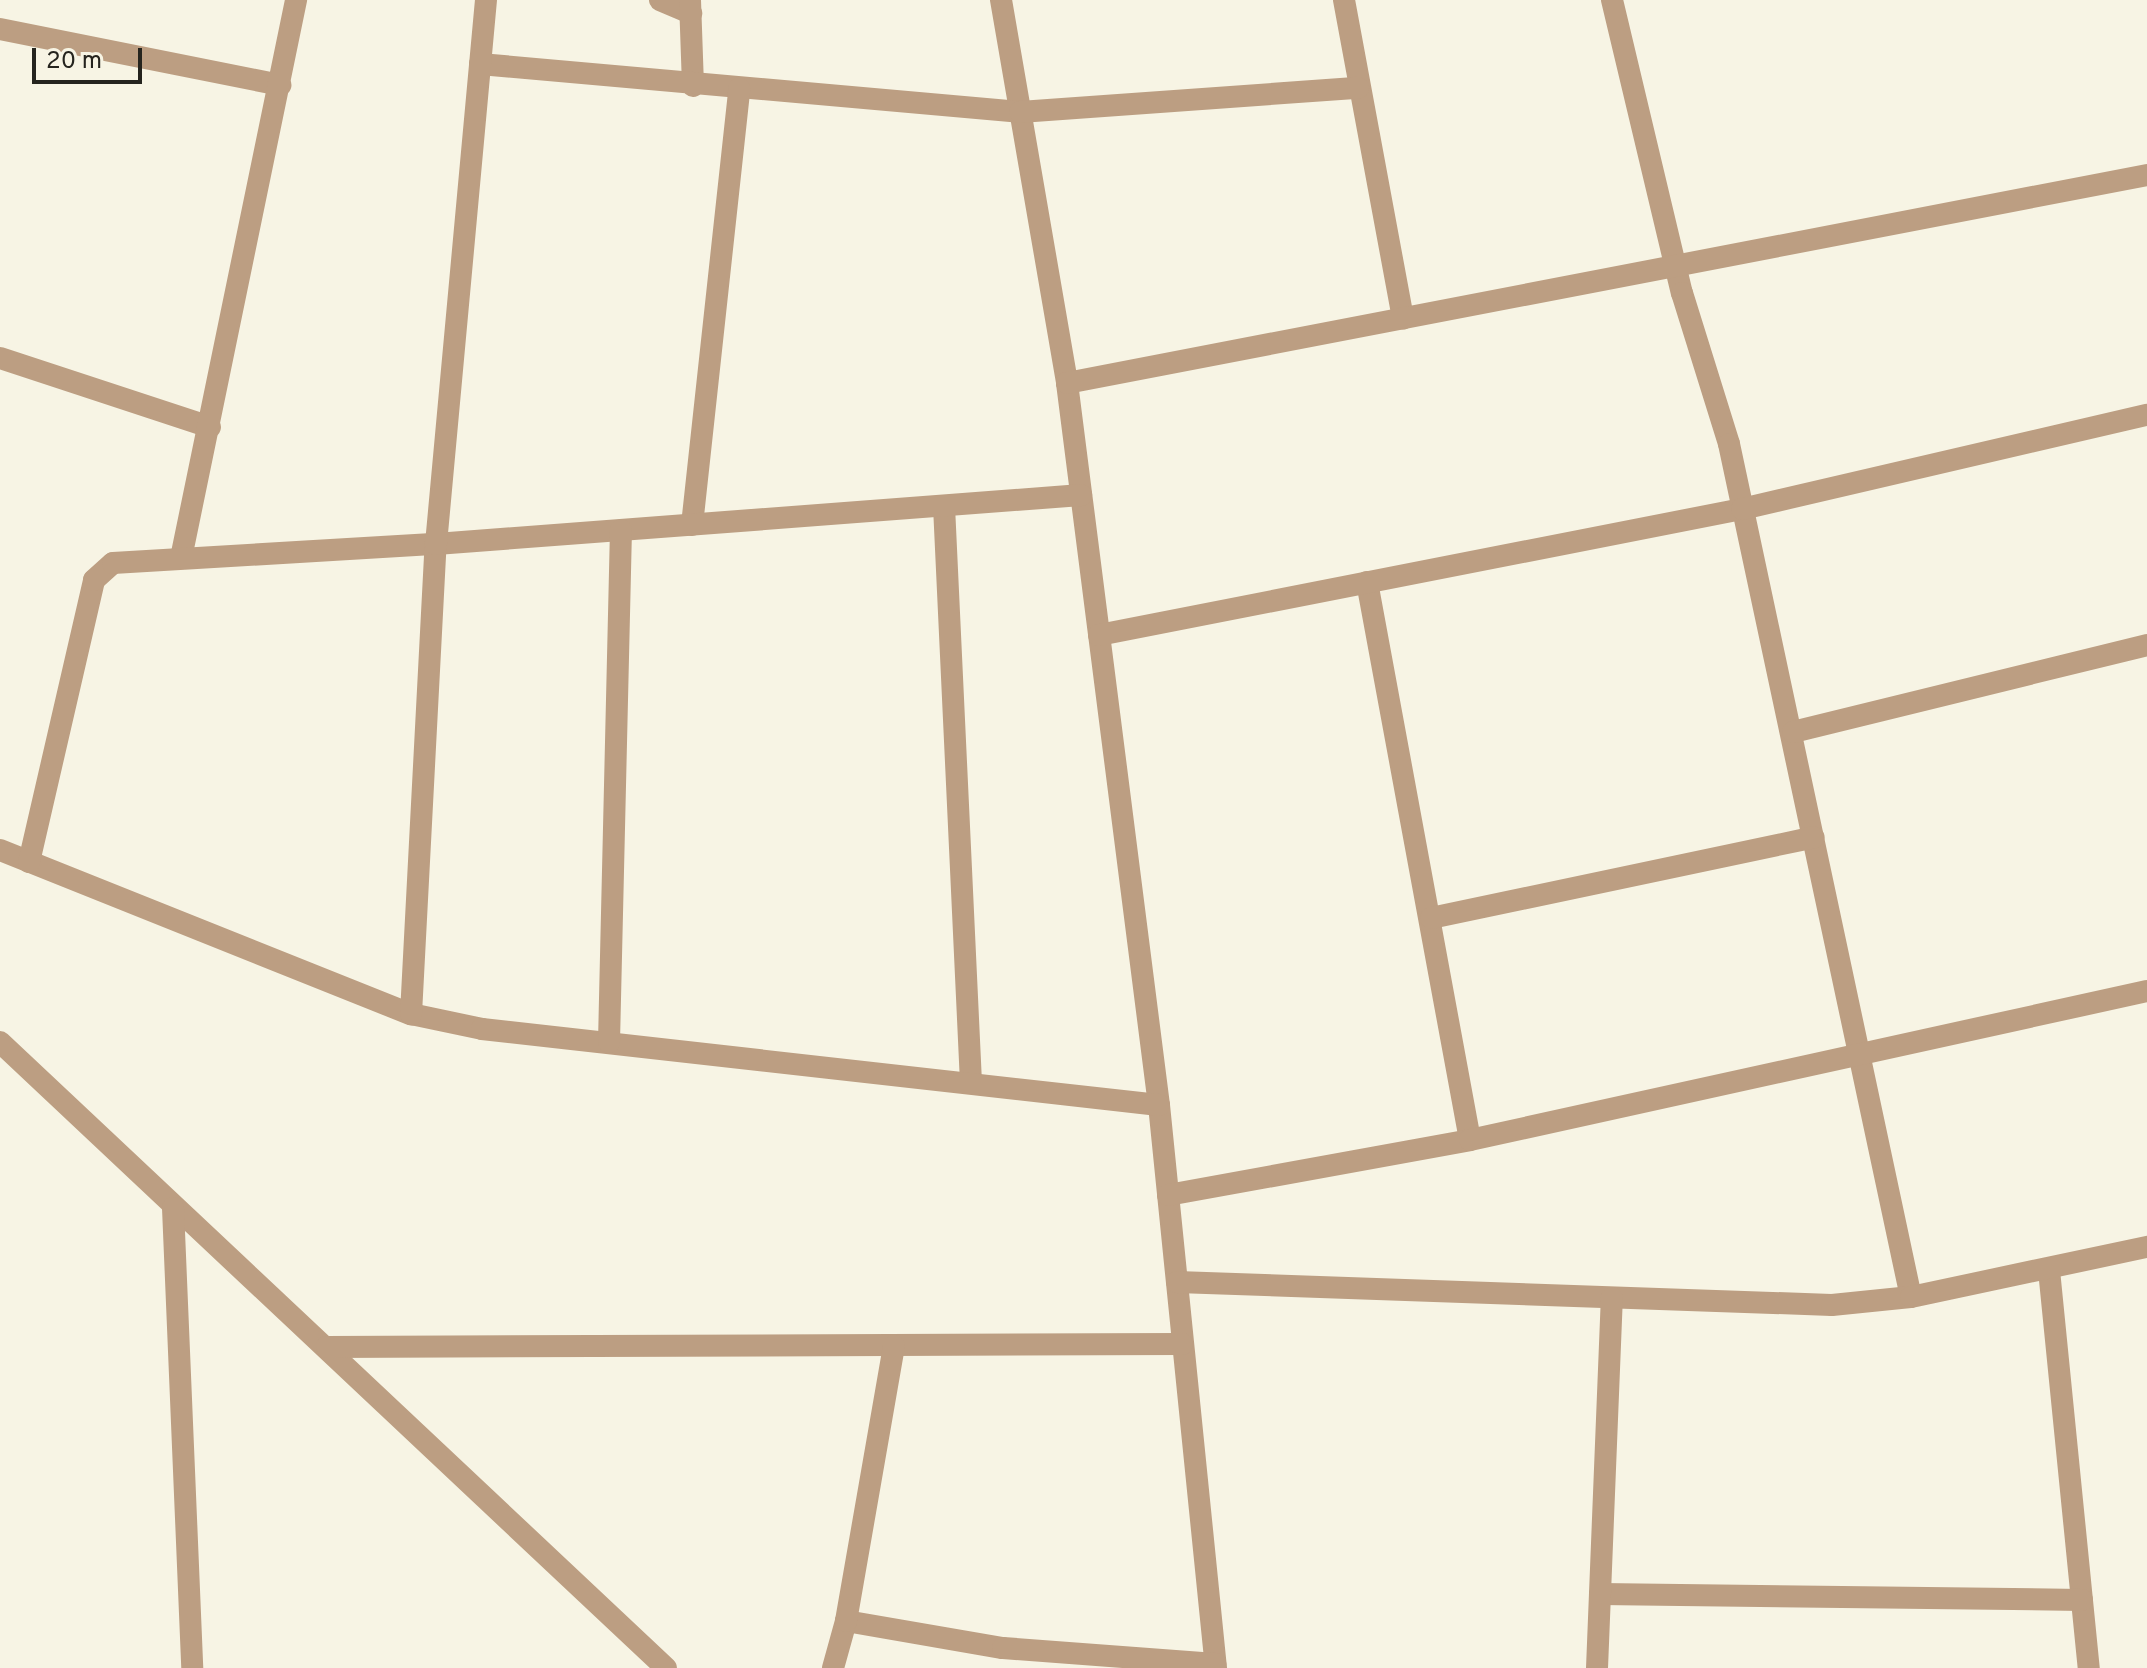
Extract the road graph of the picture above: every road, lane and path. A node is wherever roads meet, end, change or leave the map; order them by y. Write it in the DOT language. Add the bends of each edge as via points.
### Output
graph roads {
  1 [pos="296,0"];
  2 [pos="486,0"];
  3 [pos="660,0"];
  4 [pos="1001,0"];
  5 [pos="1344,0"];
  6 [pos="1612,0"];
  7 [pos="691,7"];
  8 [pos="0,29"];
  9 [pos="480,64"];
  10 [pos="280,85"];
  11 [pos="693,86"];
  12 [pos="1358,88"];
  13 [pos="739,89"];
  14 [pos="1020,112"];
  15 [pos="2147,175"];
  16 [pos="1675,264"];
  17 [pos="1403,319"];
  18 [pos="0,358"];
  19 [pos="1067,383"];
  20 [pos="2147,415"];
  21 [pos="210,427"];
  22 [pos="1081,495"];
  23 [pos="944,506"];
  24 [pos="1742,509"];
  25 [pos="692,525"];
  26 [pos="621,530"];
  27 [pos="436,544"];
  28 [pos="181,558"];
  29 [pos="1367,582"];
  30 [pos="1099,635"];
  31 [pos="2147,645"];
  32 [pos="1793,732"];
  33 [pos="1814,837"];
  34 [pos="0,850"];
  35 [pos="29,862"];
  36 [pos="1431,918"];
  37 [pos="2147,991"];
  38 [pos="411,1014"];
  39 [pos="0,1042"];
  40 [pos="609,1042"];
  41 [pos="1862,1054"];
  42 [pos="971,1082"];
  43 [pos="1159,1105"];
  44 [pos="1470,1140"];
  45 [pos="1168,1195"];
  46 [pos="173,1208"];
  47 [pos="2147,1247"];
  48 [pos="2049,1270"];
  49 [pos="1177,1282"];
  50 [pos="1911,1297"];
  51 [pos="1612,1298"];
  52 [pos="1182,1344"];
  53 [pos="894,1346"];
  54 [pos="327,1347"];
  55 [pos="1600,1594"];
  56 [pos="2082,1600"];
  57 [pos="846,1621"];
  58 [pos="1215,1666"];
  59 [pos="192,1668"];
  60 [pos="666,1668"];
  61 [pos="833,1668"];
  62 [pos="1597,1668"];
  63 [pos="2089,1668"];
  1 -- 10 [label="street"];
  2 -- 9 [label="street"];
  3 -- 7 [label="street"];
  4 -- 14 [label="street"];
  5 -- 12 [label="street"];
  6 -- 16 [label="street"];
  7 -- 11 [label="street"];
  8 -- 10 [label="street"];
  9 -- 11 [label="street"];
  9 -- 27 [label="street"];
  10 -- 21 [label="street"];
  11 -- 13 [label="street"];
  12 -- 14 [label="street"];
  12 -- 17 [label="street"];
  13 -- 14 [label="street"];
  13 -- 25 [label="street"];
  14 -- 19 [label="street"];
  15 -- 16 [label="street"];
  16 -- 17 [label="street"];
  16 -- 24 [label="street" via="1729,444"];
  17 -- 19 [label="street"];
  18 -- 21 [label="street"];
  19 -- 22 [label="street"];
  20 -- 24 [label="street"];
  21 -- 28 [label="street"];
  22 -- 23 [label="street"];
  22 -- 30 [label="street"];
  23 -- 25 [label="street"];
  23 -- 42 [label="street"];
  24 -- 29 [label="street"];
  24 -- 32 [label="street"];
  25 -- 26 [label="street"];
  26 -- 27 [label="street"];
  26 -- 40 [label="street"];
  27 -- 28 [label="street"];
  27 -- 38 [label="street"];
  28 -- 35 [label="street" via="113,563 94,580"];
  29 -- 30 [label="street"];
  29 -- 36 [label="street"];
  30 -- 43 [label="street"];
  31 -- 32 [label="street"];
  32 -- 33 [label="street"];
  33 -- 36 [label="street"];
  33 -- 41 [label="street"];
  34 -- 35 [label="street"];
  35 -- 38 [label="street"];
  36 -- 44 [label="street"];
  37 -- 41 [label="street"];
  38 -- 40 [label="street" via="482,1029"];
  39 -- 46 [label="street"];
  40 -- 42 [label="street"];
  41 -- 44 [label="street"];
  41 -- 50 [label="street"];
  42 -- 43 [label="street"];
  43 -- 45 [label="street"];
  44 -- 45 [label="street"];
  45 -- 49 [label="street"];
  46 -- 54 [label="street"];
  46 -- 59 [label="street"];
  47 -- 48 [label="street"];
  48 -- 50 [label="street"];
  48 -- 56 [label="street"];
  49 -- 51 [label="street"];
  49 -- 52 [label="street"];
  50 -- 51 [label="street" via="1832,1305"];
  51 -- 55 [label="street"];
  52 -- 53 [label="street"];
  52 -- 58 [label="street"];
  53 -- 54 [label="street"];
  53 -- 57 [label="street"];
  54 -- 60 [label="street"];
  55 -- 56 [label="street"];
  55 -- 62 [label="street"];
  56 -- 63 [label="street"];
  57 -- 58 [label="street" via="1003,1648"];
  57 -- 61 [label="street"];
}
